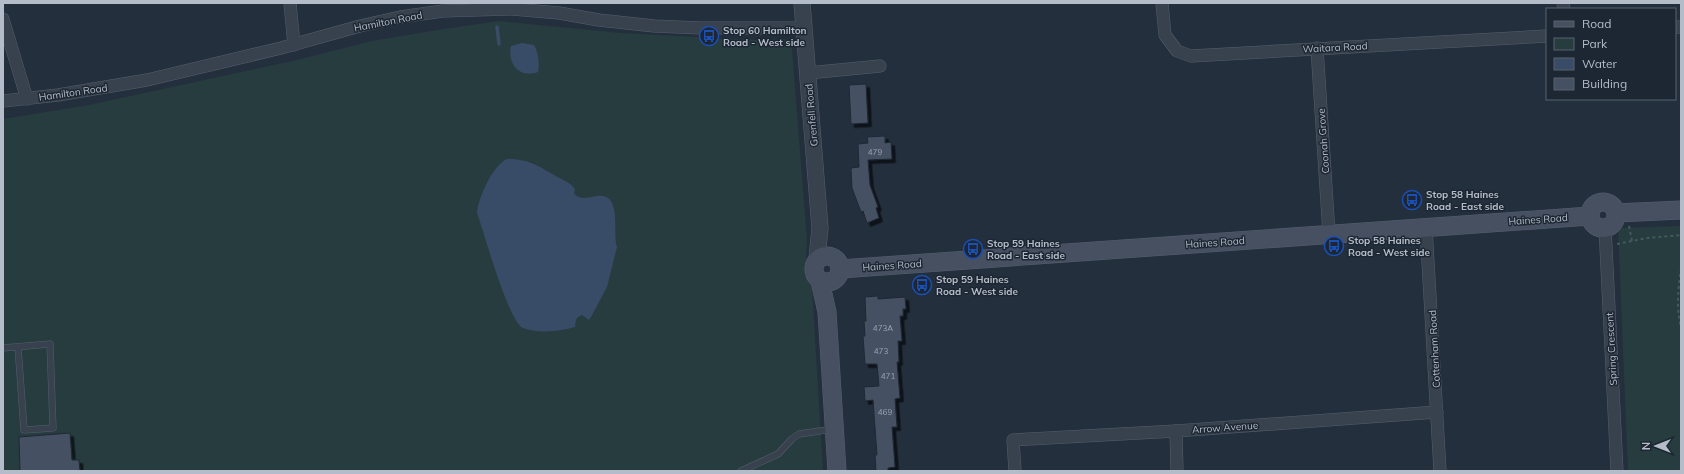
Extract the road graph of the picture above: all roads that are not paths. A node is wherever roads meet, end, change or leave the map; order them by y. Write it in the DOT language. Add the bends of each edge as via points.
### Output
graph roads {
  1 [pos="290,3"];
  2 [pos="802,3"];
  3 [pos="1162,3"];
  4 [pos="3,20"];
  5 [pos="804,28"];
  6 [pos="1546,36"];
  7 [pos="294,45"];
  8 [pos="1317,48"];
  9 [pos="880,66"];
  10 [pos="808,73"];
  11 [pos="27,98"];
  12 [pos="3,101"];
  13 [pos="1681,210"];
  14 [pos="1616,213"];
  15 [pos="1590,216"];
  16 [pos="1426,227"];
  17 [pos="1329,234"];
  18 [pos="1606,236"];
  19 [pos="828,269"];
  20 [pos="18,347"];
  21 [pos="3,348"];
  22 [pos="1437,412"];
  23 [pos="834,429"];
  24 [pos="1176,431"];
  25 [pos="741,471"];
  26 [pos="837,471"];
  27 [pos="1015,471"];
  28 [pos="1177,471"];
  29 [pos="1440,471"];
  30 [pos="1617,471"];
  1 -- 7 [label="street"];
  2 -- 5 [label="street, Grenfell Road"];
  3 -- 8 [label="street, Waitara Road" via="1165,36 1177,51 1191,56"];
  4 -- 11 [label="street"];
  5 -- 7 [label="street, Hamilton Road" via="654,26 559,13 478,9 400,17"];
  5 -- 10 [label="street, Grenfell Road"];
  6 -- 8 [label="street, Waitara Road"];
  7 -- 11 [label="street, Hamilton Road" via="147,80"];
  8 -- 17 [label="street, Coonah Grove"];
  9 -- 10 [label="street"];
  10 -- 19 [label="street, Grenfell Road" via="820,228"];
  11 -- 12 [label="street, Hamilton Road"];
  13 -- 14 [label="main road"];
  14 -- 15 [label="main road" via="1611,204 1602,201 1593,206"];
  14 -- 18 [label="main road" via="1614,223"];
  15 -- 16 [label="main road, Haines Road"];
  15 -- 18 [label="main road"];
  16 -- 17 [label="main road, Haines Road"];
  16 -- 22 [label="street, Cottenham Road"];
  17 -- 19 [label="main road, Haines Road"];
  18 -- 30 [label="street, Spring Crescent"];
  19 -- 23 [label="main road, Grenfell Road" via="827,312"];
  20 -- 20 [label="lane" via="50,344 53,428 24,430"];
  20 -- 21 [label="lane"];
  22 -- 24 [label="street, Arrow Avenue"];
  22 -- 29 [label="street, Cottenham Road"];
  23 -- 25 [label="lane" via="799,434 778,454"];
  23 -- 26 [label="main road, Grenfell Road"];
  24 -- 27 [label="street, Arrow Avenue" via="1013,440"];
  24 -- 28 [label="street"];
}
